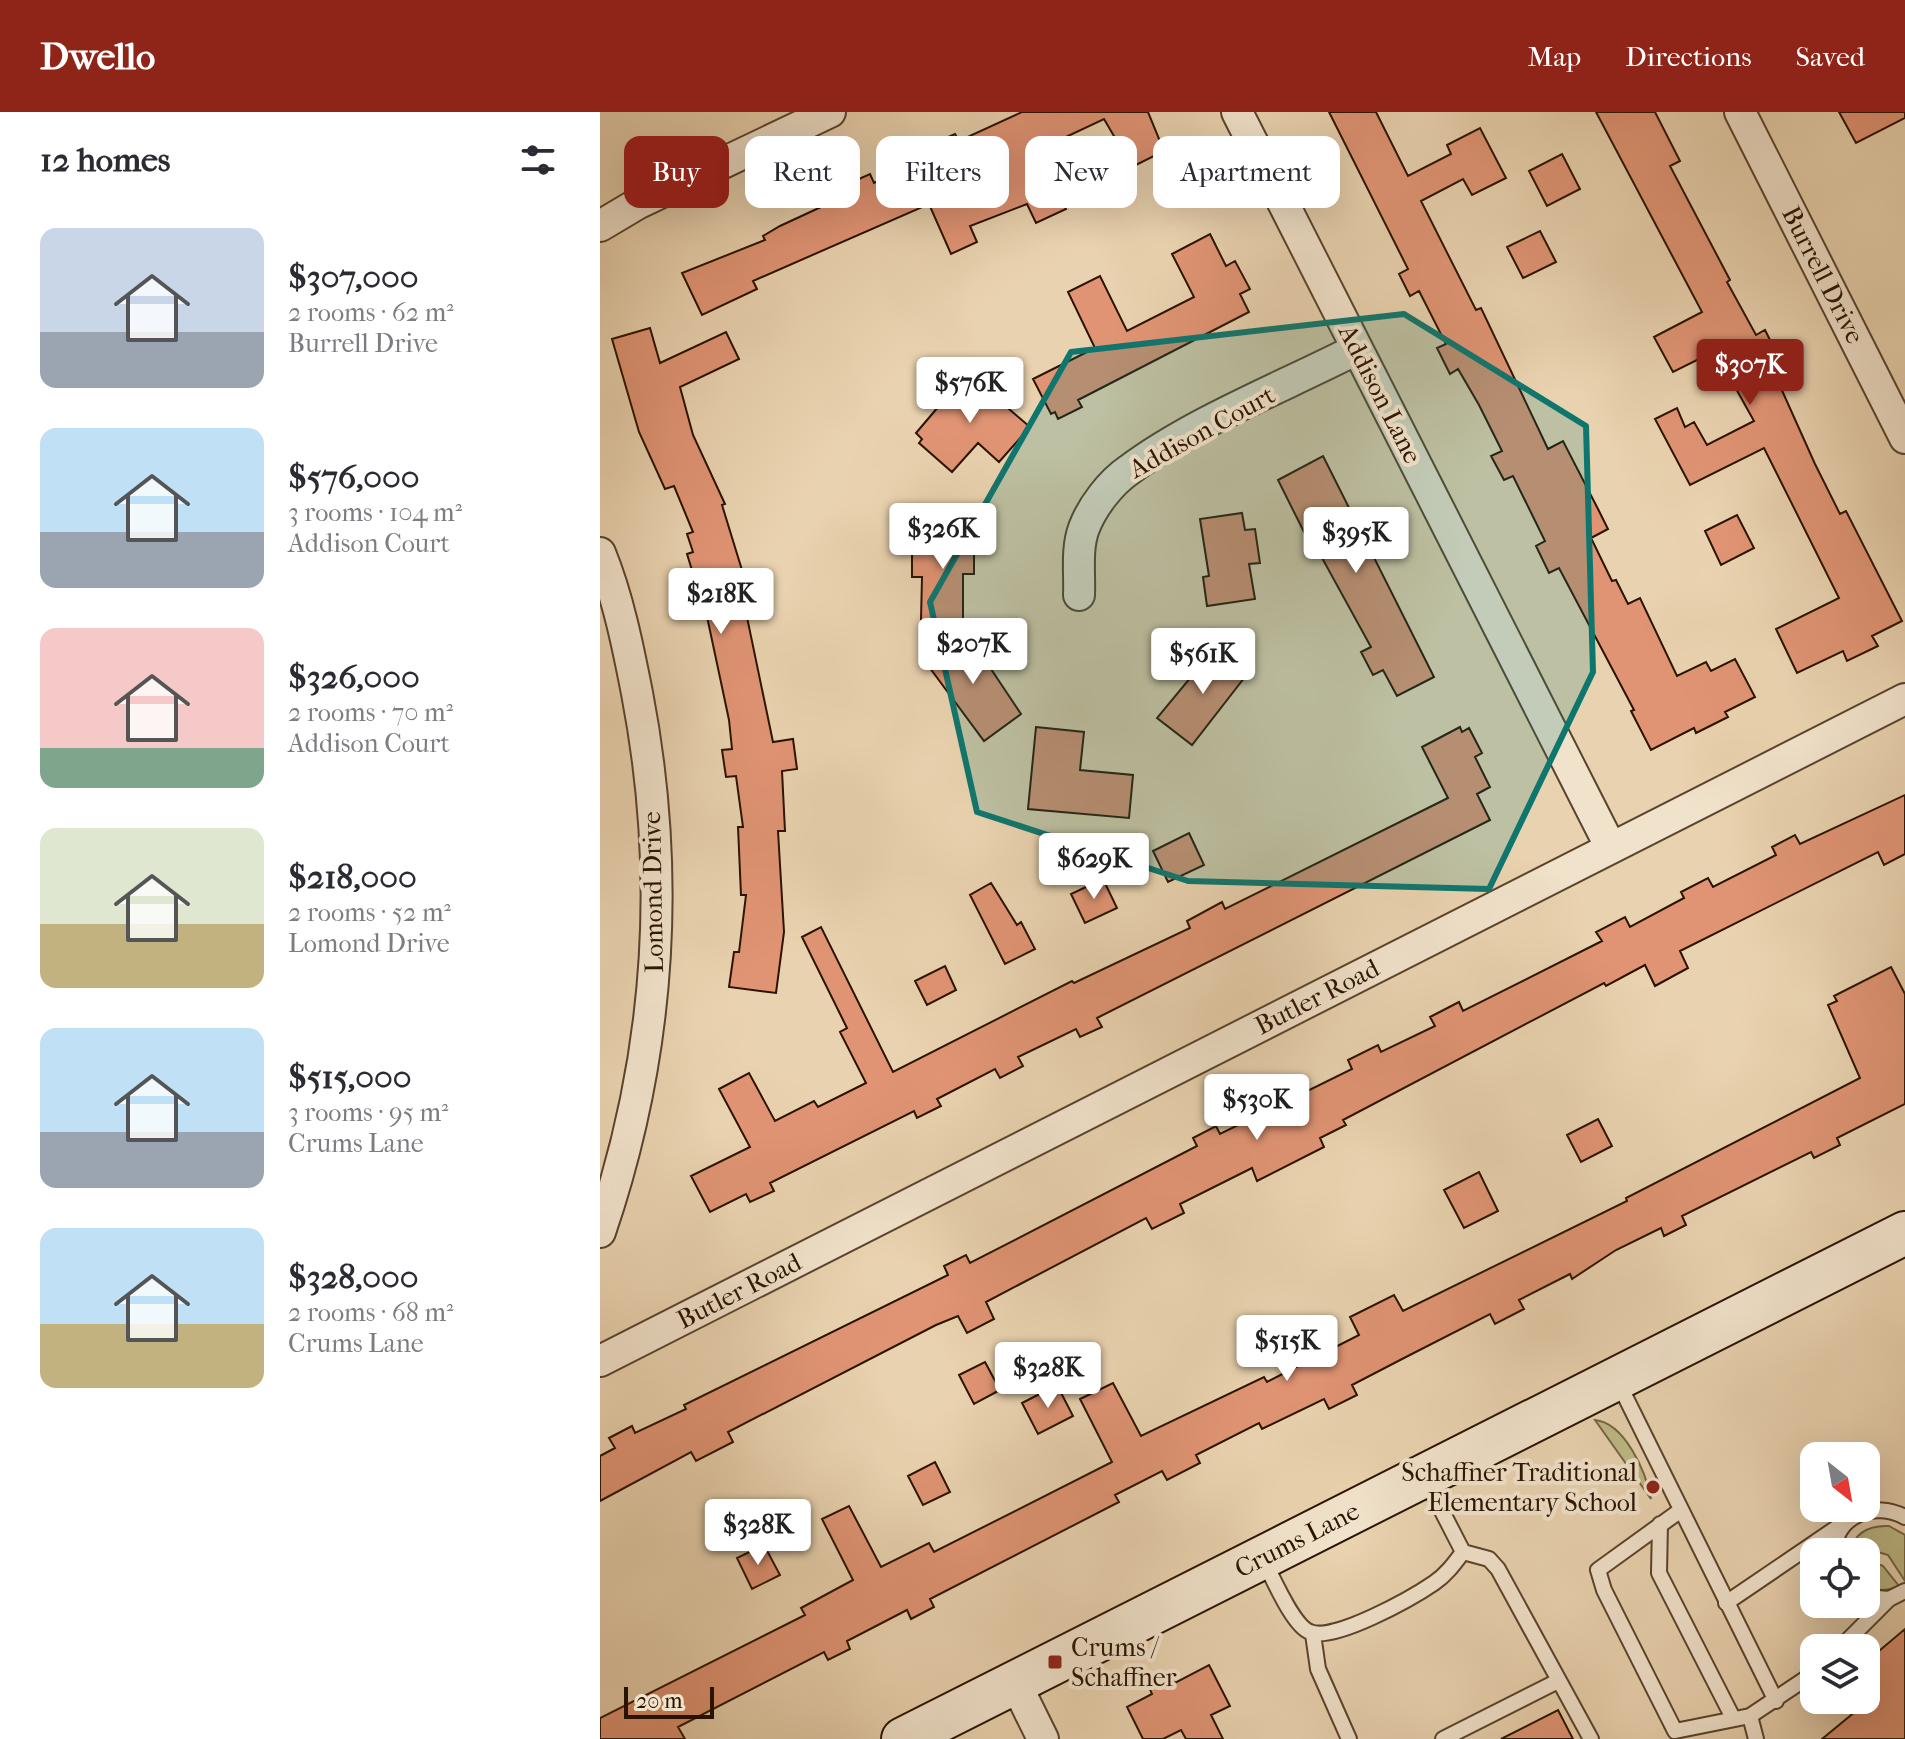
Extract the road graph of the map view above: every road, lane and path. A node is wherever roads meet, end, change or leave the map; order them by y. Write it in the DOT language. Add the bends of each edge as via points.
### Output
graph roads {
  1 [pos="830,112"];
  2 [pos="1237,112"];
  3 [pos="1740,112"];
  4 [pos="600,226"];
  5 [pos="1357,349"];
  6 [pos="1905,438"];
  7 [pos="600,553"];
  8 [pos="1079,595"];
  9 [pos="1905,699"];
  10 [pos="1611,848"];
  11 [pos="600,1232"];
  12 [pos="1905,1233"];
  13 [pos="600,1361"];
  14 [pos="1617,1379"];
  15 [pos="1424,1476"];
  16 [pos="1880,1509"];
  17 [pos="1681,1510"];
  18 [pos="1905,1517"];
  19 [pos="1845,1522"];
  20 [pos="1660,1524"];
  21 [pos="1463,1552"];
  22 [pos="1261,1557"];
  23 [pos="1905,1591"];
  24 [pos="1880,1598"];
  25 [pos="1889,1599"];
  26 [pos="1726,1603"];
  27 [pos="1306,1630"];
  28 [pos="1854,1634"];
  29 [pos="1558,1681"];
  30 [pos="1015,1682"];
  31 [pos="1800,1683"];
  32 [pos="1776,1701"];
  33 [pos="1750,1716"];
  34 [pos="1733,1718"];
  35 [pos="903,1739"];
  36 [pos="1043,1739"];
  37 [pos="1349,1739"];
  38 [pos="1443,1739"];
  39 [pos="1591,1739"];
  40 [pos="1756,1739"];
  1 -- 4 [label="street"];
  2 -- 5 [label="street, Addison Lane"];
  3 -- 6 [label="street, Burrell Drive"];
  5 -- 8 [label="street, Addison Court" via="1126,471 1085,525"];
  5 -- 10 [label="street, Addison Lane"];
  7 -- 11 [label="street, Lomond Drive" via="629,648 649,753 658,878 653,1006 643,1071 622,1168"];
  9 -- 10 [label="street, Butler Road"];
  10 -- 13 [label="street, Butler Road"];
  12 -- 14 [label="main road, Crums Lane"];
  14 -- 15 [label="main road, Crums Lane"];
  14 -- 17 [label="lane"];
  15 -- 21 [label="lane"];
  15 -- 22 [label="main road, Crums Lane"];
  16 -- 18 [label="lane"];
  17 -- 20 [label="lane"];
  17 -- 26 [label="lane"];
  19 -- 26 [label="lane"];
  20 -- 34 [label="lane" via="1659,1573"];
  20 -- 34 [label="lane" via="1598,1570 1604,1590 1675,1731"];
  21 -- 27 [label="lane" via="1433,1584 1348,1628"];
  21 -- 29 [label="lane" via="1489,1559 1498,1569"];
  22 -- 27 [label="lane"];
  22 -- 30 [label="main road, Crums Lane"];
  23 -- 25 [label="lane"];
  24 -- 25 [label="lane"];
  25 -- 28 [label="lane"];
  26 -- 32 [label="lane"];
  27 -- 37 [label="lane"];
  29 -- 38 [label="lane"];
  29 -- 39 [label="lane"];
  30 -- 35 [label="main road, Crums Lane"];
  30 -- 36 [label="street"];
  31 -- 32 [label="lane"];
  32 -- 33 [label="lane"];
  33 -- 34 [label="lane"];
  33 -- 40 [label="lane"];
}
